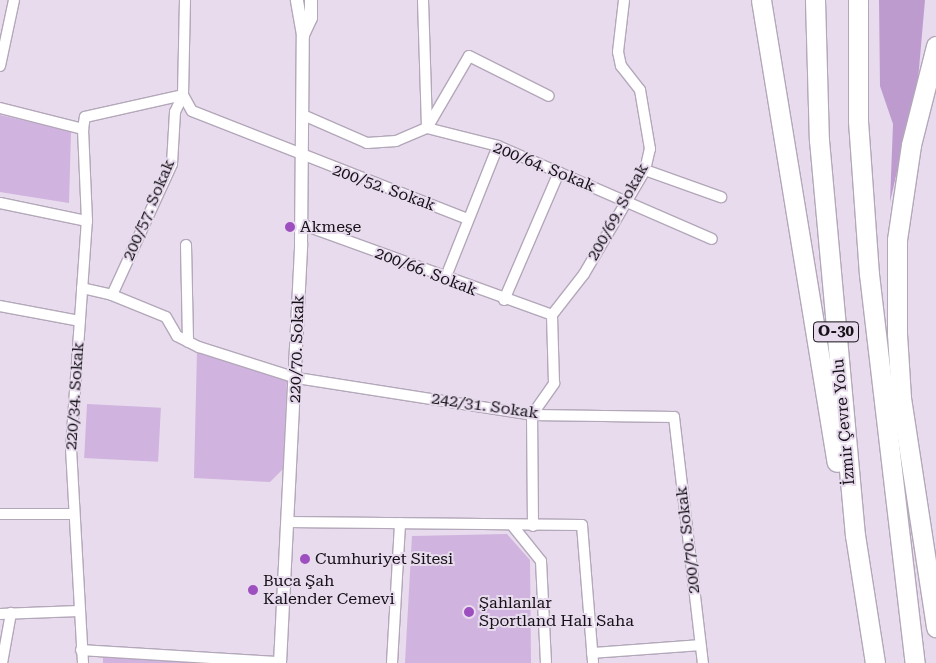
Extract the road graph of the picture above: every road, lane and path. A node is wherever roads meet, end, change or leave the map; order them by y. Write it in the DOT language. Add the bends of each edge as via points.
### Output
graph roads {
  1 [pos="14,0"];
  2 [pos="185,0"];
  3 [pos="297,0"];
  4 [pos="311,0"];
  5 [pos="424,0"];
  6 [pos="624,0"];
  7 [pos="761,0"];
  8 [pos="815,0"];
  9 [pos="858,0"];
  10 [pos="303,35"];
  11 [pos="936,46"];
  12 [pos="0,66"];
  13 [pos="183,95"];
  14 [pos="549,96"];
  15 [pos="0,108"];
  16 [pos="303,115"];
  17 [pos="427,128"];
  18 [pos="83,129"];
  19 [pos="498,146"];
  20 [pos="302,157"];
  21 [pos="645,170"];
  22 [pos="559,172"];
  23 [pos="721,197"];
  24 [pos="0,203"];
  25 [pos="623,204"];
  26 [pos="467,219"];
  27 [pos="87,221"];
  28 [pos="301,224"];
  29 [pos="712,239"];
  30 [pos="186,245"];
  31 [pos="445,280"];
  32 [pos="82,288"];
  33 [pos="112,295"];
  34 [pos="504,300"];
  35 [pos="0,306"];
  36 [pos="552,315"];
  37 [pos="80,321"];
  38 [pos="188,342"];
  39 [pos="297,378"];
  40 [pos="532,415"];
  41 [pos="674,418"];
  42 [pos="0,514"];
  43 [pos="74,514"];
  44 [pos="288,522"];
  45 [pos="400,523"];
  46 [pos="512,525"];
  47 [pos="532,526"];
  48 [pos="855,535"];
  49 [pos="79,611"];
  50 [pos="11,613"];
  51 [pos="0,614"];
  52 [pos="936,627"];
  53 [pos="700,646"];
  54 [pos="81,650"];
  55 [pos="592,658"];
  56 [pos="280,662"];
  57 [pos="2,663"];
  58 [pos="83,663"];
  59 [pos="392,663"];
  60 [pos="546,663"];
  61 [pos="703,663"];
  62 [pos="876,663"];
  63 [pos="915,663"];
  1 -- 12 [label="street"];
  2 -- 13 [label="street"];
  3 -- 10 [label="street, 220/70. Sokak"];
  4 -- 10 [label="street, 220/70. Sokak" via="311,18"];
  5 -- 17 [label="street"];
  6 -- 21 [label="street, 200/69. Sokak" via="618,52 621,66 640,90 650,134"];
  7 -- 48 [label="highway" via="836,460"];
  8 -- 48 [label="highway, İzmir Çevre Yolu / O-30" via="819,140"];
  9 -- 63 [label="highway, O-30" via="858,121 869,274"];
  10 -- 16 [label="street, 220/70. Sokak"];
  11 -- 52 [label="highway" via="911,145 897,240 897,334 901,398"];
  13 -- 18 [label="street" via="85,117"];
  13 -- 20 [label="street" via="192,111"];
  13 -- 33 [label="street, 200/57. Sokak" via="176,112 172,164"];
  14 -- 17 [label="street" via="469,56"];
  15 -- 18 [label="street"];
  16 -- 17 [label="street" via="366,143 396,141"];
  16 -- 20 [label="street, 220/70. Sokak"];
  17 -- 19 [label="street, 200/64. Sokak"];
  18 -- 27 [label="street, 220/34. Sokak"];
  19 -- 22 [label="street, 200/64. Sokak"];
  19 -- 26 [label="street"];
  20 -- 26 [label="street, 200/52. Sokak"];
  20 -- 28 [label="street, 220/70. Sokak"];
  21 -- 23 [label="street"];
  21 -- 25 [label="street, 200/69. Sokak"];
  22 -- 25 [label="street, 200/64. Sokak"];
  22 -- 34 [label="street"];
  24 -- 27 [label="street"];
  25 -- 29 [label="street, 200/64. Sokak"];
  25 -- 36 [label="street, 200/69. Sokak" via="584,274"];
  26 -- 31 [label="street"];
  27 -- 32 [label="street, 220/34. Sokak"];
  28 -- 31 [label="street, 200/66. Sokak"];
  28 -- 39 [label="street, 220/70. Sokak"];
  30 -- 38 [label="street"];
  31 -- 34 [label="street, 200/66. Sokak"];
  32 -- 33 [label="street"];
  32 -- 37 [label="street, 220/34. Sokak"];
  33 -- 38 [label="street" via="166,317 177,336"];
  34 -- 36 [label="street, 200/66. Sokak"];
  35 -- 37 [label="street"];
  36 -- 40 [label="street" via="554,383"];
  37 -- 43 [label="street, 220/34. Sokak" via="71,448"];
  38 -- 39 [label="street, 242/31. Sokak"];
  39 -- 40 [label="street, 242/31. Sokak"];
  39 -- 44 [label="street, 220/70. Sokak"];
  40 -- 41 [label="street, 242/31. Sokak"];
  40 -- 47 [label="street"];
  41 -- 53 [label="street, 200/70. Sokak"];
  42 -- 43 [label="street"];
  43 -- 49 [label="street, 220/34. Sokak"];
  44 -- 45 [label="street"];
  44 -- 56 [label="street, 220/70. Sokak"];
  45 -- 46 [label="street"];
  45 -- 59 [label="street"];
  46 -- 47 [label="street"];
  46 -- 60 [label="street" via="541,561"];
  47 -- 55 [label="street" via="582,525"];
  48 -- 62 [label="highway, İzmir Çevre Yolu / O-30"];
  49 -- 50 [label="street"];
  49 -- 54 [label="street, 220/34. Sokak"];
  50 -- 51 [label="street"];
  50 -- 57 [label="street"];
  53 -- 55 [label="street"];
  53 -- 61 [label="street, 200/70. Sokak"];
  54 -- 56 [label="street"];
  54 -- 58 [label="street, 220/34. Sokak"];
}
